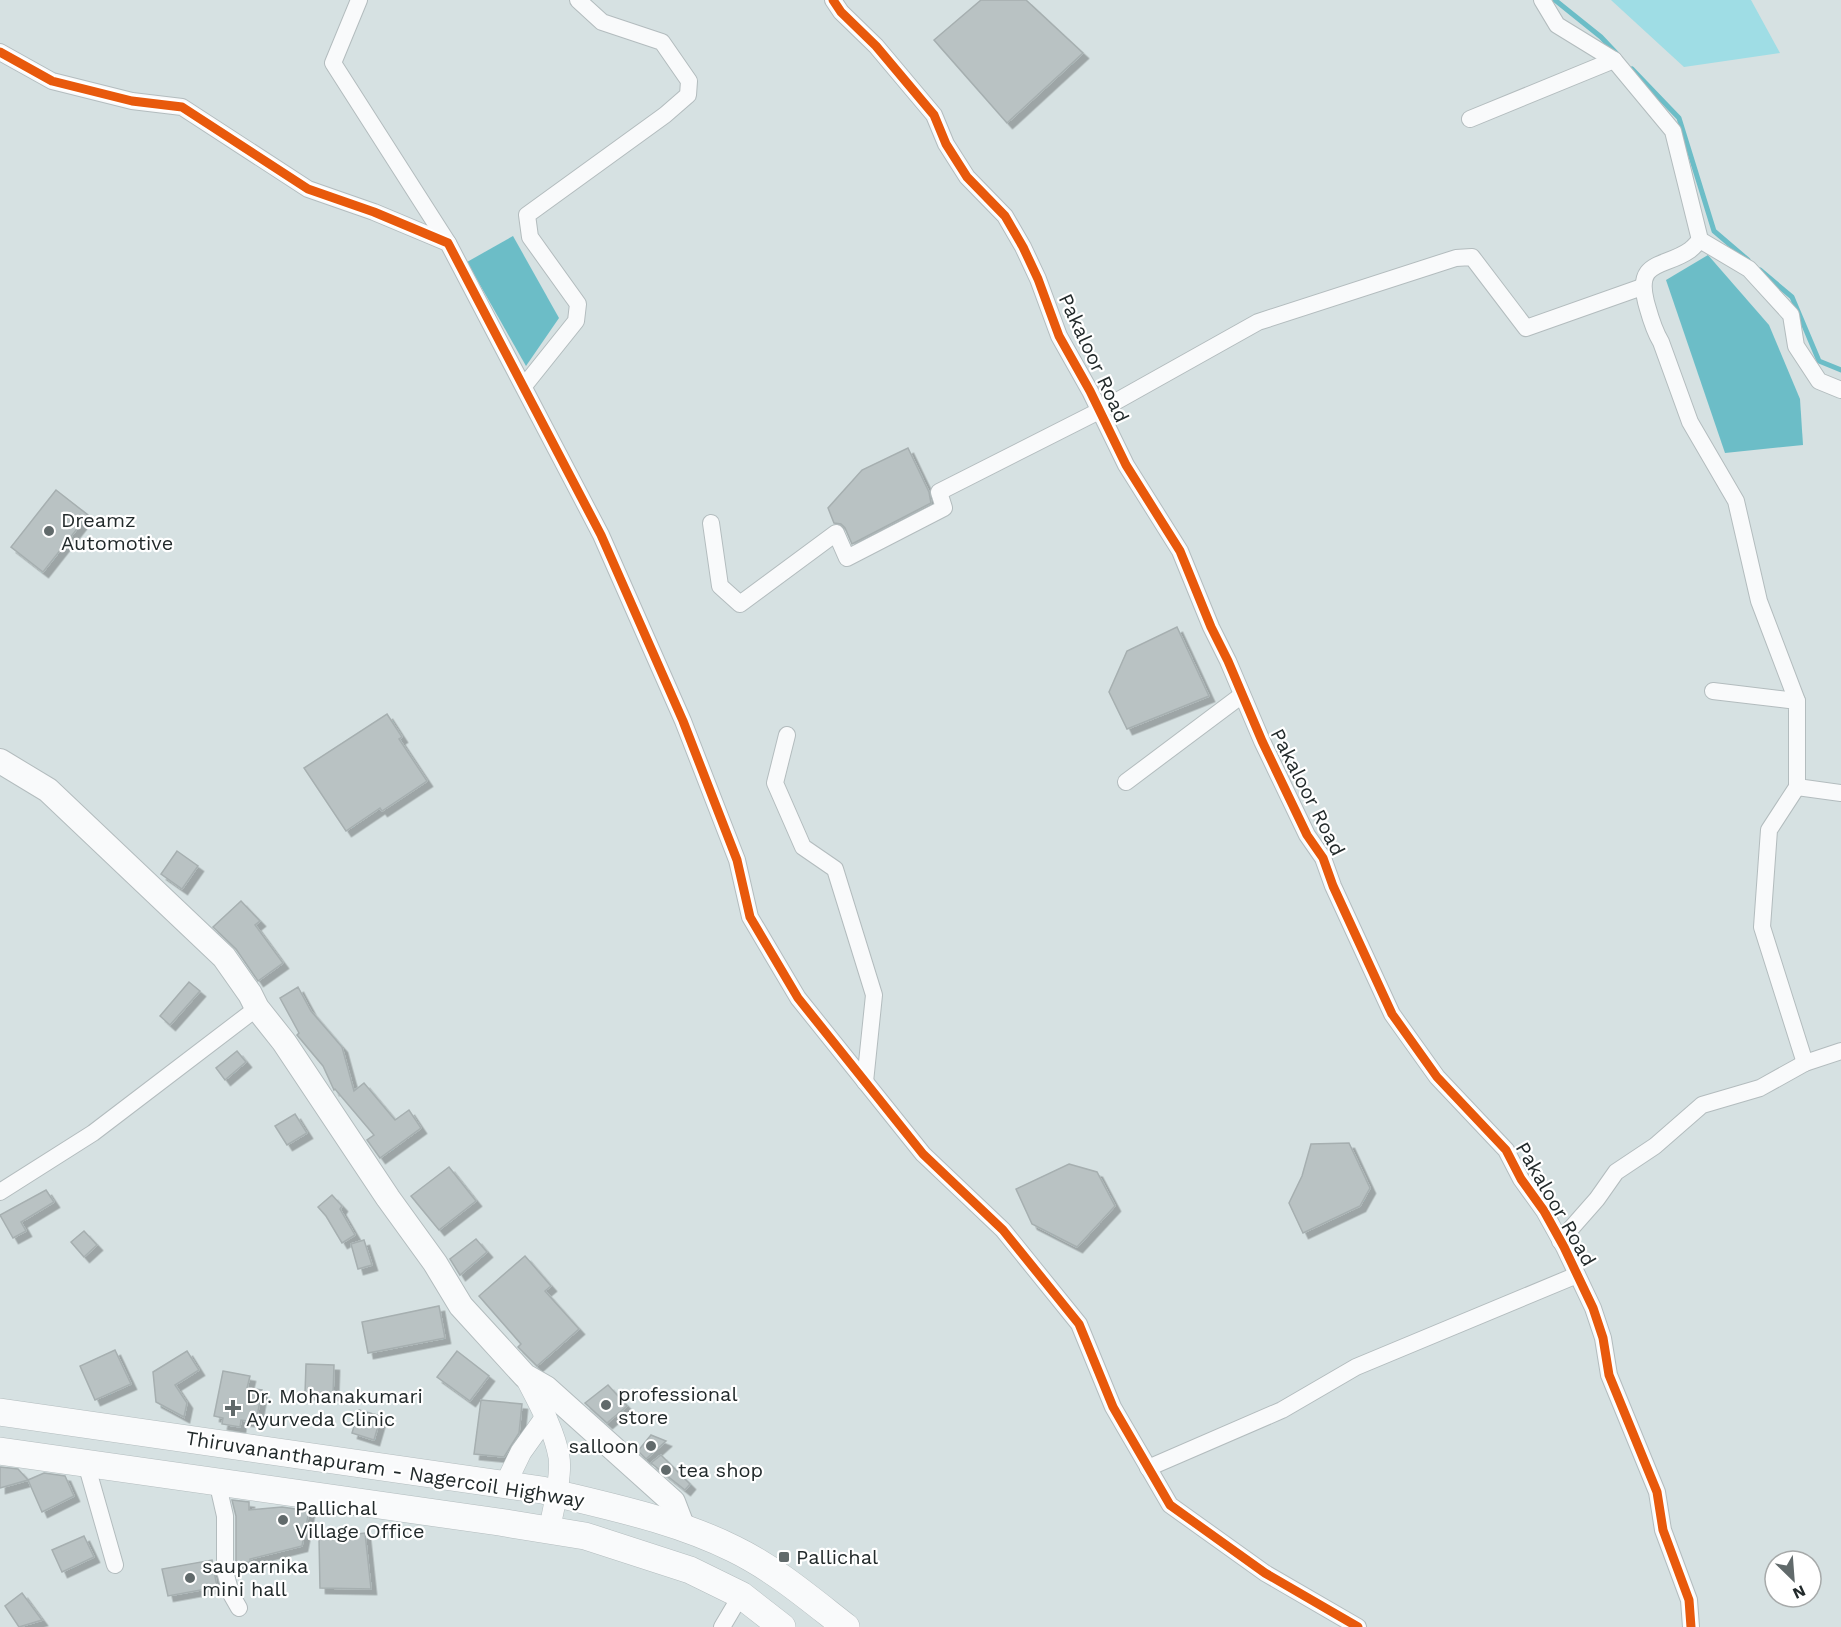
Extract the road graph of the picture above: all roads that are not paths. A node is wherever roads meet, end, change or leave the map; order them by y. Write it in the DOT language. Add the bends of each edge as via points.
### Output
graph roads {
  1 [pos="359,0"];
  2 [pos="578,0"];
  3 [pos="832,0"];
  4 [pos="1542,0"];
  5 [pos="0,52"];
  6 [pos="1614,60"];
  7 [pos="1470,119"];
  8 [pos="1700,240"];
  9 [pos="448,243"];
  10 [pos="1642,287"];
  11 [pos="524,386"];
  12 [pos="1841,390"];
  13 [pos="1099,411"];
  14 [pos="711,523"];
  15 [pos="1713,691"];
  16 [pos="1242,695"];
  17 [pos="1797,701"];
  18 [pos="787,735"];
  19 [pos="0,761"];
  20 [pos="1126,782"];
  21 [pos="1797,787"];
  22 [pos="1841,793"];
  23 [pos="257,1008"];
  24 [pos="1841,1051"];
  25 [pos="1805,1063"];
  26 [pos="865,1082"];
  27 [pos="0,1192"];
  28 [pos="1560,1240"];
  29 [pos="1576,1275"];
  30 [pos="525,1376"];
  31 [pos="0,1412"];
  32 [pos="546,1417"];
  33 [pos="0,1451"];
  34 [pos="84,1463"];
  35 [pos="1148,1468"];
  36 [pos="217,1481"];
  37 [pos="505,1485"];
  38 [pos="556,1493"];
  39 [pos="683,1528"];
  40 [pos="549,1531"];
  41 [pos="115,1565"];
  42 [pos="741,1595"];
  43 [pos="238,1608"];
  44 [pos="722,1627"];
  45 [pos="782,1627"];
  46 [pos="846,1627"];
  47 [pos="1358,1627"];
  48 [pos="1691,1627"];
  1 -- 9 [label="street" via="333,63"];
  2 -- 11 [label="street" via="602,22 662,42 689,81 688,95 527,215 530,237 578,304 576,321"];
  3 -- 13 [label="street, Pakaloor Road" via="934,115 946,144 968,177 1005,216 1038,279 1059,336"];
  4 -- 6 [label="street" via="1557,25"];
  5 -- 9 [label="street" via="52,81 132,101 182,107 308,189"];
  6 -- 7 [label="street"];
  6 -- 8 [label="street" via="1673,131"];
  8 -- 10 [label="street" via="1690,250 1656,265 1645,275"];
  8 -- 12 [label="street" via="1749,269 1791,315 1796,346 1819,381"];
  9 -- 11 [label="street"];
  10 -- 13 [label="street" via="1526,328 1472,257 1456,258 1258,322"];
  10 -- 17 [label="street" via="1690,422 1736,501 1759,601"];
  11 -- 26 [label="street" via="601,535 683,721 737,860 750,917 798,998"];
  13 -- 14 [label="street" via="939,492 944,508 847,558 836,533 740,604 720,586"];
  13 -- 16 [label="street, Pakaloor Road" via="1126,465 1180,550"];
  15 -- 17 [label="street"];
  16 -- 20 [label="street"];
  16 -- 28 [label="street, Pakaloor Road" via="1306,835 1323,858 1392,1014 1437,1077 1506,1150"];
  17 -- 21 [label="street"];
  18 -- 26 [label="street" via="775,783 803,847 835,869 874,995"];
  19 -- 23 [label="main road" via="48,790 224,957"];
  21 -- 22 [label="street"];
  21 -- 25 [label="street" via="1769,830 1762,927"];
  23 -- 27 [label="street" via="93,1133"];
  23 -- 30 [label="main road" via="284,1042 461,1306"];
  24 -- 25 [label="street"];
  25 -- 28 [label="street" via="1760,1088 1702,1105 1655,1146 1616,1172"];
  26 -- 35 [label="street" via="923,1155 1003,1230 1079,1324 1113,1407"];
  28 -- 29 [label="street, Pakaloor Road"];
  29 -- 35 [label="street" via="1356,1367 1282,1410"];
  29 -- 48 [label="street, Pakaloor Road" via="1593,1308 1609,1375 1657,1492 1663,1530 1689,1600"];
  30 -- 32 [label="street"];
  30 -- 39 [label="main road" via="546,1388 673,1502"];
  31 -- 37 [label="main road, Thiruvananthapuram - Nagercoil Highway"];
  32 -- 37 [label="street" via="520,1452"];
  32 -- 38 [label="street" via="560,1458"];
  33 -- 34 [label="main road, Thiruvananthapuram - Nagercoil Highway"];
  34 -- 36 [label="main road, Thiruvananthapuram - Nagercoil Highway"];
  34 -- 41 [label="street"];
  35 -- 47 [label="street" via="1170,1505 1265,1574"];
  36 -- 40 [label="main road, Thiruvananthapuram - Nagercoil Highway"];
  36 -- 43 [label="street" via="225,1516 225,1571"];
  37 -- 38 [label="main road, Thiruvananthapuram - Nagercoil Highway"];
  38 -- 39 [label="main road, Thiruvananthapuram - Nagercoil Highway"];
  38 -- 40 [label="street"];
  39 -- 46 [label="main road, Thiruvananthapuram - Nagercoil Highway" via="734,1549 789,1582"];
  40 -- 42 [label="main road, Thiruvananthapuram - Nagercoil Highway" via="585,1536 690,1570"];
  42 -- 44 [label="street"];
  42 -- 45 [label="main road, Thiruvananthapuram - Nagercoil Highway"];
}
